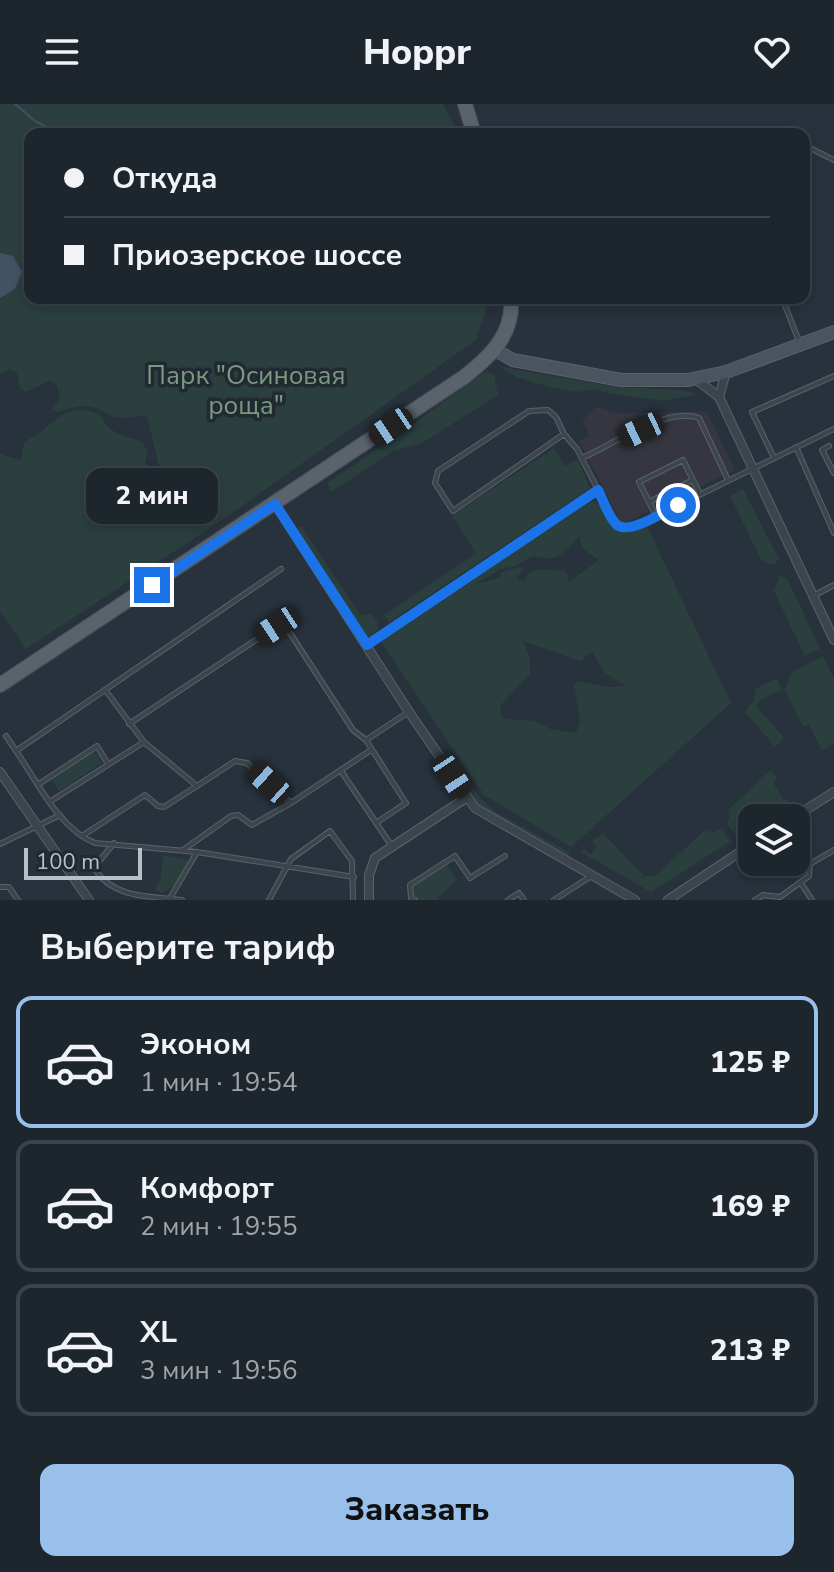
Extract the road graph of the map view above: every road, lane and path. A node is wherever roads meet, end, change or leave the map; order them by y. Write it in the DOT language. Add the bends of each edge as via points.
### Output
graph roads {
  1 [pos="465,104"];
  2 [pos="472,128"];
  3 [pos="810,148"];
  4 [pos="834,160"];
  5 [pos="511,304"];
  6 [pos="784,304"];
  7 [pos="834,332"];
  8 [pos="800,343"];
  9 [pos="495,350"];
  10 [pos="726,372"];
  11 [pos="834,376"];
  12 [pos="697,380"];
  13 [pos="719,397"];
  14 [pos="834,429"];
  15 [pos="564,434"];
  16 [pos="829,446"];
  17 [pos="796,447"];
  18 [pos="582,458"];
  19 [pos="774,458"];
  20 [pos="753,469"];
  21 [pos="834,473"];
  22 [pos="693,480"];
  23 [pos="728,480"];
  24 [pos="598,490"];
  25 [pos="700,494"];
  26 [pos="649,502"];
  27 [pos="275,504"];
  28 [pos="656,516"];
  29 [pos="834,533"];
  30 [pos="281,569"];
  31 [pos="834,585"];
  32 [pos="813,596"];
  33 [pos="834,640"];
  34 [pos="367,645"];
  35 [pos="0,685"];
  36 [pos="106,690"];
  37 [pos="409,712"];
  38 [pos="129,724"];
  39 [pos="6,736"];
  40 [pos="366,740"];
  41 [pos="144,742"];
  42 [pos="372,750"];
  43 [pos="16,751"];
  44 [pos="108,765"];
  45 [pos="341,770"];
  46 [pos="0,772"];
  47 [pos="39,784"];
  48 [pos="197,786"];
  49 [pos="834,792"];
  50 [pos="466,798"];
  51 [pos="51,801"];
  52 [pos="291,803"];
  53 [pos="810,807"];
  54 [pos="60,815"];
  55 [pos="376,823"];
  56 [pos="38,826"];
  57 [pos="81,836"];
  58 [pos="114,843"];
  59 [pos="0,844"];
  60 [pos="391,845"];
  61 [pos="183,850"];
  62 [pos="834,850"];
  63 [pos="197,852"];
  64 [pos="738,853"];
  65 [pos="505,856"];
  66 [pos="810,864"];
  67 [pos="286,866"];
  68 [pos="593,875"];
  69 [pos="809,876"];
  70 [pos="354,877"];
  71 [pos="801,883"];
  72 [pos="0,887"];
  73 [pos="170,898"];
  74 [pos="18,900"];
  75 [pos="89,900"];
  76 [pos="182,900"];
  77 [pos="269,900"];
  78 [pos="353,900"];
  79 [pos="369,900"];
  80 [pos="415,900"];
  81 [pos="508,900"];
  82 [pos="524,900"];
  83 [pos="554,900"];
  84 [pos="635,900"];
  85 [pos="668,900"];
  86 [pos="755,900"];
  87 [pos="812,900"];
  1 -- 2 [label="main road"];
  3 -- 4 [label="lane"];
  5 -- 9 [label="main road" via="508,329"];
  6 -- 8 [label="lane"];
  7 -- 8 [label="main road"];
  8 -- 10 [label="main road"];
  9 -- 12 [label="main road" via="513,360 621,380"];
  9 -- 27 [label="main road" via="464,377"];
  10 -- 12 [label="main road"];
  10 -- 13 [label="street"];
  11 -- 19 [label="lane" via="752,412"];
  12 -- 13 [label="street"];
  13 -- 20 [label="street"];
  14 -- 17 [label="lane"];
  15 -- 15 [label="lane" via="548,410 529,411 438,471 435,483 453,511"];
  15 -- 18 [label="lane"];
  16 -- 21 [label="lane" via="822,450"];
  17 -- 19 [label="lane"];
  17 -- 29 [label="lane"];
  18 -- 23 [label="lane" via="667,418 693,416 699,418"];
  18 -- 24 [label="lane"];
  19 -- 20 [label="lane"];
  20 -- 23 [label="lane"];
  20 -- 32 [label="street"];
  22 -- 25 [label="lane"];
  22 -- 26 [label="lane"];
  22 -- 26 [label="lane" via="683,460 639,482"];
  23 -- 25 [label="lane"];
  24 -- 28 [label="lane" via="617,525 636,526"];
  24 -- 34 [label="lane"];
  25 -- 28 [label="lane"];
  26 -- 28 [label="lane"];
  27 -- 34 [label="street"];
  27 -- 35 [label="main road"];
  30 -- 36 [label="lane"];
  31 -- 32 [label="lane"];
  32 -- 33 [label="street"];
  34 -- 37 [label="street"];
  36 -- 38 [label="lane"];
  36 -- 43 [label="lane"];
  37 -- 40 [label="lane"];
  37 -- 50 [label="street"];
  38 -- 40 [label="lane" via="277,626 288,630 353,730"];
  38 -- 41 [label="lane"];
  39 -- 43 [label="lane"];
  40 -- 42 [label="lane"];
  41 -- 44 [label="lane"];
  41 -- 48 [label="lane"];
  42 -- 45 [label="lane"];
  42 -- 55 [label="lane" via="406,803"];
  43 -- 47 [label="lane"];
  44 -- 47 [label="lane" via="97,746"];
  44 -- 51 [label="lane"];
  45 -- 52 [label="lane"];
  45 -- 55 [label="lane"];
  46 -- 56 [label="street"];
  47 -- 51 [label="lane"];
  48 -- 52 [label="lane" via="235,761 247,763"];
  48 -- 57 [label="lane" via="164,807 145,795"];
  49 -- 53 [label="street"];
  50 -- 60 [label="street"];
  50 -- 68 [label="street" via="486,816"];
  51 -- 54 [label="lane"];
  52 -- 61 [label="lane" via="252,825 231,816"];
  54 -- 56 [label="lane"];
  54 -- 57 [label="lane"];
  55 -- 60 [label="lane"];
  56 -- 59 [label="lane"];
  56 -- 75 [label="street"];
  57 -- 58 [label="lane"];
  58 -- 61 [label="lane"];
  58 -- 73 [label="lane" via="97,864 103,880 123,892"];
  60 -- 79 [label="street" via="370,866"];
  61 -- 63 [label="lane"];
  62 -- 66 [label="lane"];
  63 -- 67 [label="lane"];
  63 -- 73 [label="lane"];
  64 -- 85 [label="street"];
  65 -- 80 [label="lane" via="470,878 455,856 410,885"];
  67 -- 70 [label="lane"];
  67 -- 70 [label="lane" via="330,831 352,861"];
  67 -- 77 [label="lane"];
  68 -- 83 [label="lane"];
  68 -- 84 [label="street"];
  69 -- 71 [label="lane"];
  70 -- 78 [label="lane"];
  71 -- 86 [label="lane" via="780,897 763,895"];
  71 -- 87 [label="lane"];
  72 -- 74 [label="lane" via="9,887"];
  73 -- 76 [label="lane"];
  81 -- 82 [label="lane" via="519,893"];
}
